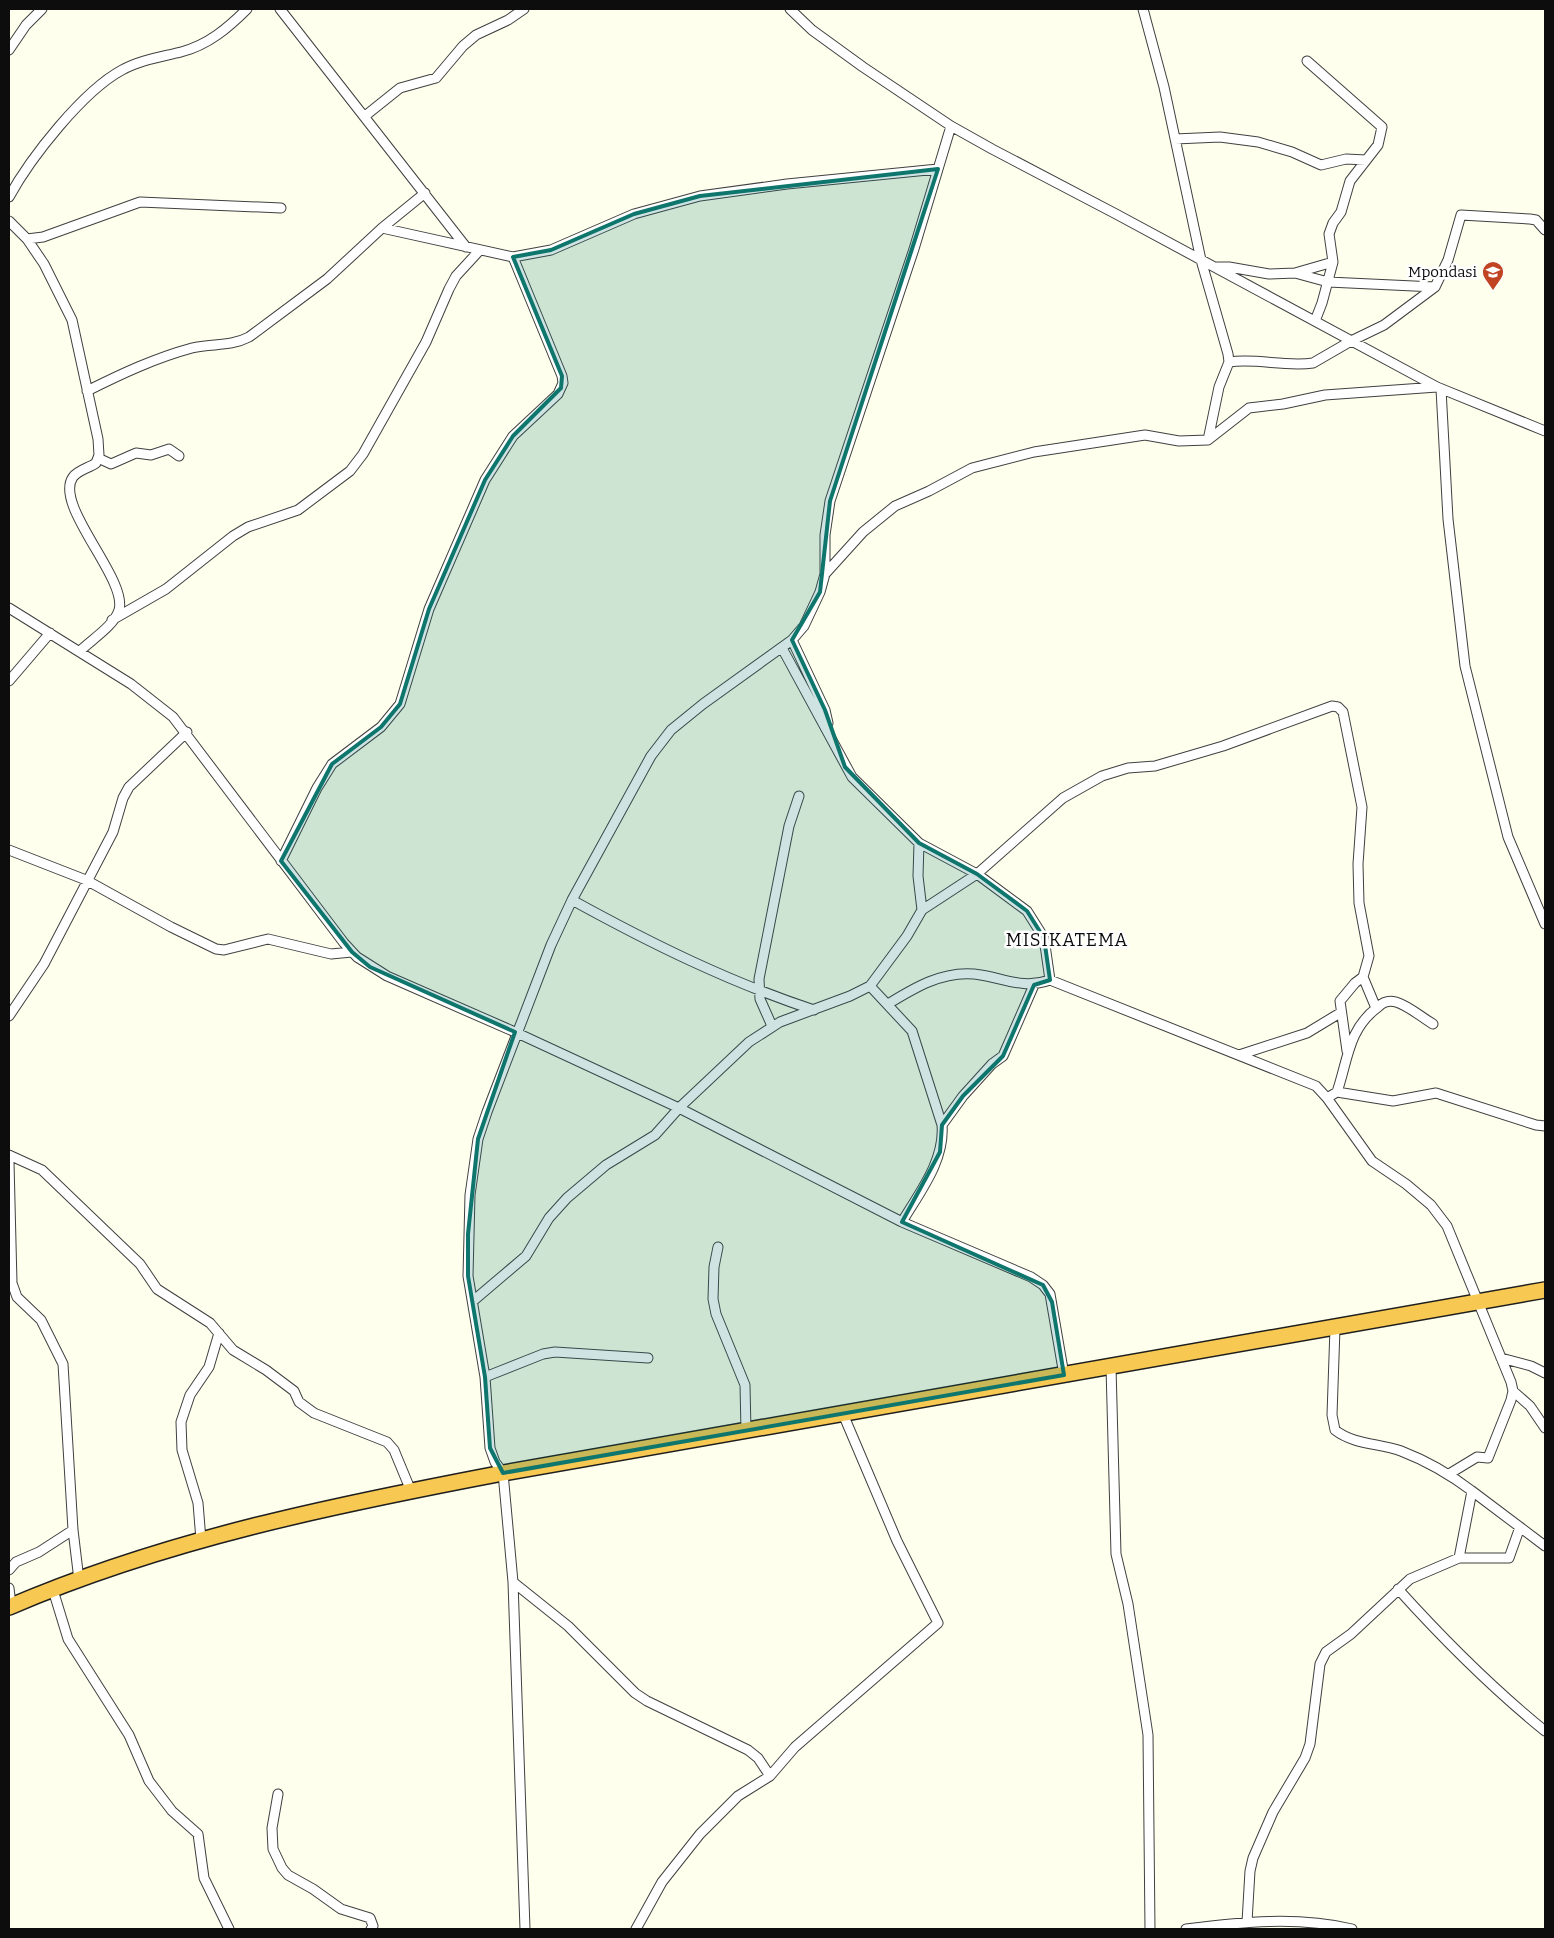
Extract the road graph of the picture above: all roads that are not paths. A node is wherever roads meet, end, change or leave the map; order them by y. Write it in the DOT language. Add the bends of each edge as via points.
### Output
graph roads {
  1 [pos="42,9"];
  2 [pos="247,9"];
  3 [pos="280,9"];
  4 [pos="524,9"];
  5 [pos="790,9"];
  6 [pos="1143,9"];
  7 [pos="9,50"];
  8 [pos="1306,61"];
  9 [pos="365,116"];
  10 [pos="951,126"];
  11 [pos="1175,139"];
  12 [pos="1366,160"];
  13 [pos="938,169"];
  14 [pos="426,193"];
  15 [pos="9,196"];
  16 [pos="281,208"];
  17 [pos="9,221"];
  18 [pos="382,228"];
  19 [pos="1545,230"];
  20 [pos="27,239"];
  21 [pos="466,247"];
  22 [pos="479,251"];
  23 [pos="513,257"];
  24 [pos="1202,260"];
  25 [pos="1333,262"];
  26 [pos="1215,267"];
  27 [pos="1295,273"];
  28 [pos="1328,282"];
  29 [pos="1435,287"];
  30 [pos="1315,321"];
  31 [pos="1351,341"];
  32 [pos="1229,362"];
  33 [pos="1439,388"];
  34 [pos="87,391"];
  35 [pos="1545,432"];
  36 [pos="1208,440"];
  37 [pos="179,456"];
  38 [pos="98,458"];
  39 [pos="825,574"];
  40 [pos="9,608"];
  41 [pos="112,620"];
  42 [pos="50,633"];
  43 [pos="792,640"];
  44 [pos="782,648"];
  45 [pos="80,652"];
  46 [pos="9,681"];
  47 [pos="187,732"];
  48 [pos="830,733"];
  49 [pos="799,796"];
  50 [pos="919,842"];
  51 [pos="9,850"];
  52 [pos="281,861"];
  53 [pos="978,874"];
  54 [pos="86,880"];
  55 [pos="572,900"];
  56 [pos="922,910"];
  57 [pos="1545,924"];
  58 [pos="352,952"];
  59 [pos="1362,977"];
  60 [pos="1050,980"];
  61 [pos="1034,985"];
  62 [pos="870,986"];
  63 [pos="759,991"];
  64 [pos="888,1004"];
  65 [pos="1376,1008"];
  66 [pos="814,1010"];
  67 [pos="1340,1013"];
  68 [pos="9,1016"];
  69 [pos="1433,1024"];
  70 [pos="772,1026"];
  71 [pos="515,1032"];
  72 [pos="1347,1051"];
  73 [pos="1239,1055"];
  74 [pos="1336,1092"];
  75 [pos="1327,1098"];
  76 [pos="679,1108"];
  77 [pos="942,1125"];
  78 [pos="1545,1126"];
  79 [pos="9,1155"];
  80 [pos="9,1162"];
  81 [pos="9,1196"];
  82 [pos="902,1222"];
  83 [pos="718,1247"];
  84 [pos="1545,1290"];
  85 [pos="473,1301"];
  86 [pos="1476,1302"];
  87 [pos="1335,1328"];
  88 [pos="219,1333"];
  89 [pos="648,1358"];
  90 [pos="1501,1358"];
  91 [pos="1111,1367"];
  92 [pos="1545,1373"];
  93 [pos="1064,1375"];
  94 [pos="485,1377"];
  95 [pos="1513,1391"];
  96 [pos="843,1414"];
  97 [pos="1545,1428"];
  98 [pos="746,1431"];
  99 [pos="503,1473"];
  100 [pos="1449,1474"];
  101 [pos="411,1491"];
  102 [pos="1472,1492"];
  103 [pos="1520,1527"];
  104 [pos="73,1530"];
  105 [pos="201,1540"];
  106 [pos="1545,1546"];
  107 [pos="1459,1558"];
  108 [pos="9,1570"];
  109 [pos="79,1580"];
  110 [pos="513,1582"];
  111 [pos="9,1588"];
  112 [pos="1398,1589"];
  113 [pos="53,1590"];
  114 [pos="10,1606"];
  115 [pos="1545,1731"];
  116 [pos="770,1776"];
  117 [pos="278,1794"];
  118 [pos="1247,1922"];
  119 [pos="229,1929"];
  120 [pos="371,1929"];
  121 [pos="524,1929"];
  122 [pos="636,1929"];
  123 [pos="1150,1929"];
  124 [pos="1186,1929"];
  125 [pos="1352,1929"];
  1 -- 7 [label="street"];
  2 -- 15 [label="street" via="216,37 182,52 139,63 106,80 44,145"];
  3 -- 9 [label="street"];
  4 -- 9 [label="street" via="476,35 436,78 400,88"];
  5 -- 10 [label="street" via="812,30 856,62"];
  6 -- 11 [label="street"];
  8 -- 12 [label="street" via="1382,127 1378,145"];
  9 -- 14 [label="street"];
  10 -- 13 [label="street"];
  10 -- 24 [label="street"];
  11 -- 12 [label="street" via="1220,137 1258,142 1321,165 1346,158"];
  11 -- 24 [label="street"];
  12 -- 25 [label="street" via="1350,181 1341,212 1329,234"];
  13 -- 23 [label="street" via="700,196 634,214 551,250"];
  13 -- 39 [label="street" via="830,501 825,535"];
  14 -- 18 [label="street"];
  14 -- 21 [label="street"];
  16 -- 20 [label="street" via="140,202 43,237"];
  17 -- 20 [label="street"];
  18 -- 21 [label="street"];
  18 -- 34 [label="street" via="327,279 249,337 234,344 195,347 165,356"];
  19 -- 29 [label="street" via="1536,220 1461,215 1448,260"];
  20 -- 34 [label="street" via="51,275 72,320"];
  21 -- 22 [label="street"];
  22 -- 23 [label="street"];
  22 -- 41 [label="street" via="456,276 426,342 363,454 350,471 298,510 248,527 166,589"];
  23 -- 52 [label="street" via="562,376 561,388 513,436 485,480 429,609 400,704 382,726 329,768"];
  24 -- 26 [label="street"];
  24 -- 32 [label="street"];
  25 -- 27 [label="street"];
  25 -- 28 [label="street"];
  26 -- 27 [label="street" via="1269,274"];
  26 -- 30 [label="street"];
  27 -- 28 [label="street"];
  28 -- 29 [label="street"];
  28 -- 30 [label="street"];
  29 -- 31 [label="street" via="1398,317"];
  30 -- 31 [label="street"];
  31 -- 32 [label="street" via="1313,363"];
  31 -- 33 [label="street"];
  32 -- 36 [label="street" via="1219,387"];
  33 -- 35 [label="street"];
  33 -- 36 [label="street" via="1325,395 1249,408"];
  33 -- 57 [label="street" via="1448,519 1465,666 1508,837"];
  34 -- 38 [label="street" via="98,439"];
  36 -- 39 [label="street" via="1179,441 1145,435 1034,452 972,468 889,510 863,532"];
  37 -- 38 [label="street" via="169,449 151,455 136,452 111,464"];
  38 -- 41 [label="street" via="96,464 74,476 70,494 116,591 120,607"];
  39 -- 43 [label="street" via="810,615"];
  40 -- 42 [label="street"];
  41 -- 45 [label="street"];
  42 -- 45 [label="street"];
  42 -- 46 [label="street"];
  43 -- 44 [label="street"];
  43 -- 48 [label="street" via="825,710"];
  44 -- 48 [label="street"];
  44 -- 55 [label="street" via="703,704 661,742"];
  45 -- 47 [label="street" via="149,696"];
  47 -- 52 [label="street"];
  47 -- 54 [label="street" via="129,787 113,832"];
  48 -- 50 [label="street" via="852,777"];
  49 -- 63 [label="street" via="789,826"];
  50 -- 53 [label="street"];
  50 -- 56 [label="street"];
  51 -- 54 [label="street"];
  52 -- 58 [label="street"];
  53 -- 56 [label="street"];
  53 -- 59 [label="street" via="1063,798 1102,776 1128,768 1155,766 1224,746 1317,710 1338,707 1343,712 1362,807 1359,903 1369,956"];
  53 -- 60 [label="street" via="1028,911 1044,938"];
  54 -- 58 [label="street" via="219,950 268,939 331,954"];
  54 -- 68 [label="street" via="44,964"];
  55 -- 63 [label="street" via="679,957"];
  55 -- 71 [label="street"];
  56 -- 62 [label="street"];
  58 -- 71 [label="street" via="387,976"];
  59 -- 65 [label="street"];
  59 -- 67 [label="street" via="1341,998"];
  60 -- 61 [label="street"];
  60 -- 73 [label="street"];
  61 -- 64 [label="street" via="972,974 954,976 922,983"];
  61 -- 77 [label="street" via="1003,1056 963,1096"];
  62 -- 64 [label="street"];
  62 -- 66 [label="street"];
  63 -- 66 [label="street"];
  63 -- 70 [label="street"];
  64 -- 77 [label="street" via="912,1031"];
  65 -- 69 [label="street" via="1383,1003 1395,1002"];
  65 -- 72 [label="street" via="1358,1025"];
  66 -- 70 [label="street"];
  67 -- 72 [label="street"];
  67 -- 73 [label="street" via="1307,1033"];
  70 -- 76 [label="street" via="749,1042"];
  71 -- 76 [label="street"];
  71 -- 85 [label="street" via="487,1112 474,1165 468,1234 468,1276"];
  72 -- 74 [label="street" via="1346,1066"];
  73 -- 75 [label="street" via="1311,1082"];
  74 -- 75 [label="street"];
  74 -- 78 [label="street" via="1393,1100 1436,1093"];
  75 -- 86 [label="street" via="1372,1161 1406,1184 1447,1226"];
  76 -- 82 [label="street"];
  76 -- 85 [label="street" via="655,1135 601,1168 567,1198 549,1218 526,1256"];
  77 -- 82 [label="street" via="940,1152"];
  79 -- 88 [label="street" via="42,1170 140,1264 156,1289 210,1323"];
  80 -- 81 [label="street"];
  81 -- 104 [label="street" via="12,1284 17,1297 41,1320 63,1364"];
  82 -- 93 [label="street" via="1043,1285 1052,1302"];
  83 -- 98 [label="street" via="713,1299 745,1385"];
  84 -- 86 [label="highway"];
  85 -- 94 [label="street"];
  86 -- 87 [label="highway"];
  86 -- 90 [label="street"];
  87 -- 91 [label="highway"];
  87 -- 100 [label="street" via="1332,1415 1335,1430 1364,1442 1400,1451"];
  88 -- 101 [label="street" via="238,1354 287,1385 299,1402 314,1412 387,1442 394,1450"];
  88 -- 105 [label="street" via="209,1367 190,1395 181,1422 182,1450 198,1503"];
  89 -- 94 [label="street" via="555,1352"];
  90 -- 92 [label="street"];
  90 -- 95 [label="street"];
  91 -- 93 [label="highway"];
  91 -- 123 [label="street" via="1116,1554 1128,1604 1148,1735"];
  93 -- 96 [label="highway"];
  94 -- 99 [label="street" via="490,1448"];
  95 -- 97 [label="street" via="1530,1406"];
  95 -- 100 [label="street" via="1488,1458 1478,1457"];
  96 -- 98 [label="highway"];
  96 -- 116 [label="street" via="897,1541 938,1623 802,1740"];
  98 -- 99 [label="highway"];
  99 -- 101 [label="highway"];
  99 -- 110 [label="street"];
  100 -- 102 [label="street"];
  101 -- 105 [label="highway" via="274,1520"];
  102 -- 103 [label="street"];
  102 -- 107 [label="street"];
  103 -- 106 [label="street"];
  103 -- 107 [label="street" via="1509,1558"];
  104 -- 108 [label="street" via="39,1552 16,1562"];
  104 -- 109 [label="street"];
  105 -- 109 [label="highway"];
  107 -- 112 [label="street" via="1410,1579"];
  109 -- 113 [label="highway"];
  110 -- 116 [label="street" via="568,1626 635,1693 647,1702 748,1750"];
  110 -- 121 [label="street"];
  111 -- 114 [label="street"];
  112 -- 115 [label="street" via="1444,1640"];
  112 -- 118 [label="street" via="1322,1658 1310,1744 1273,1812 1253,1858"];
  113 -- 114 [label="highway"];
  113 -- 119 [label="street" via="68,1639 129,1735 149,1781 172,1810 198,1834 204,1878"];
  116 -- 122 [label="street" via="738,1796 700,1834 662,1882"];
  117 -- 120 [label="street" via="272,1828 273,1849 282,1868 341,1909 370,1918"];
  118 -- 124 [label="street"];
  118 -- 125 [label="street" via="1309,1922"];
}
